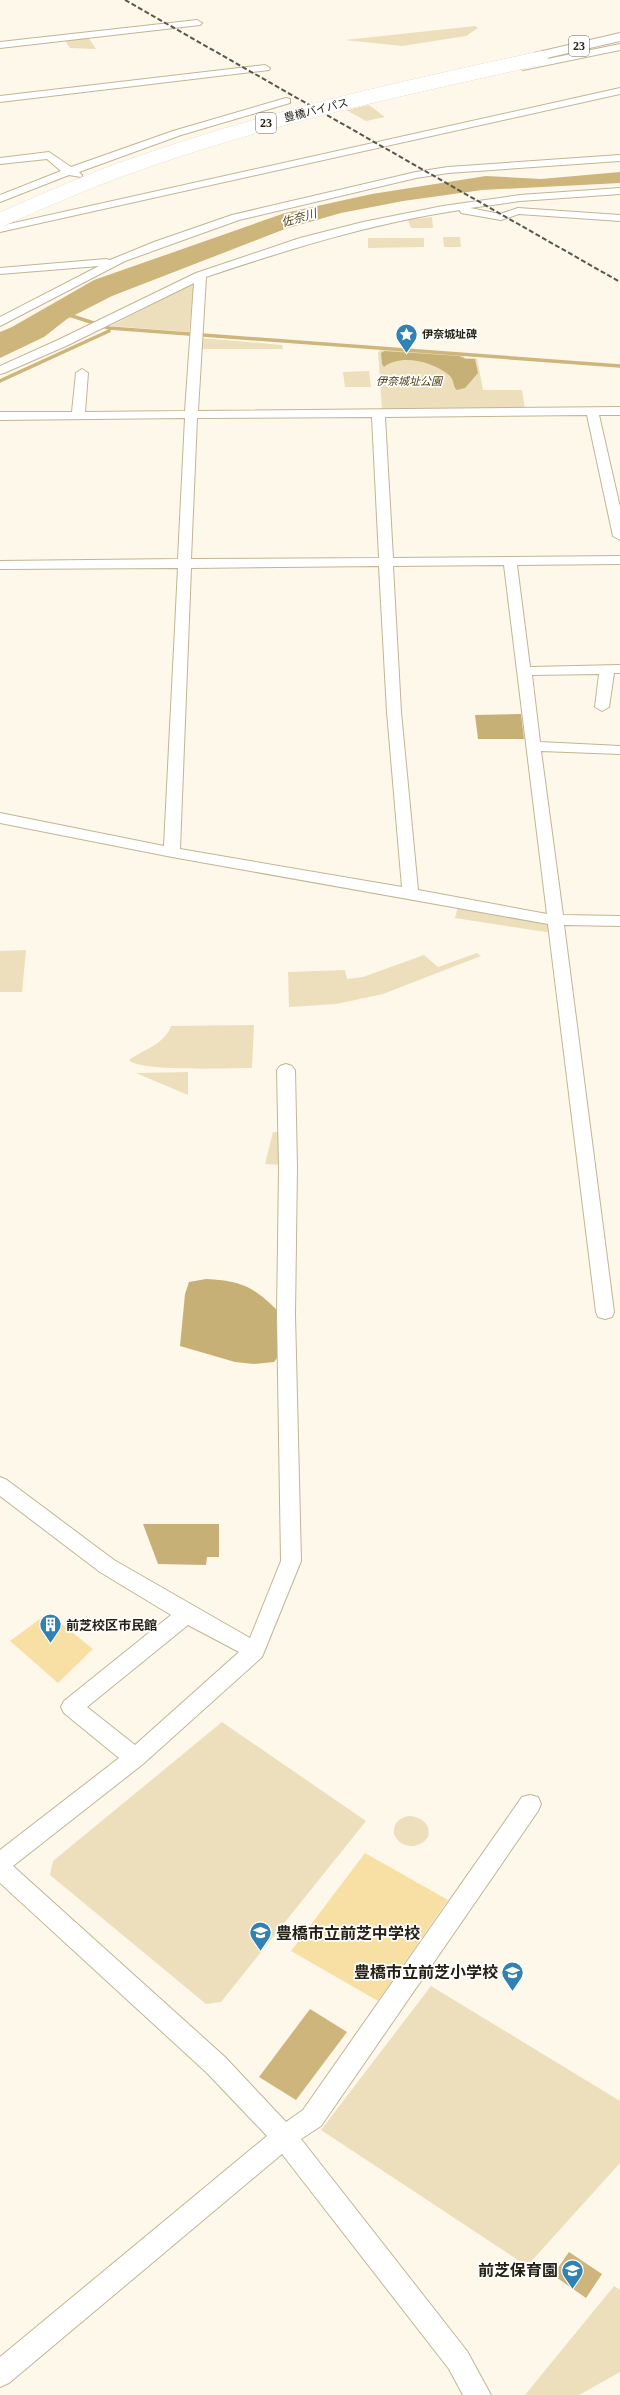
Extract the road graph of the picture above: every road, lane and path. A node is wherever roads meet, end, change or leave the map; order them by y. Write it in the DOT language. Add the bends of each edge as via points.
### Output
graph roads {
  1 [pos="197,23"];
  2 [pos="620,37"];
  3 [pos="620,41"];
  4 [pos="0,45"];
  5 [pos="620,47"];
  6 [pos="265,68"];
  7 [pos="620,91"];
  8 [pos="0,99"];
  9 [pos="286,101"];
  10 [pos="620,158"];
  11 [pos="0,161"];
  12 [pos="69,170"];
  13 [pos="96,184"];
  14 [pos="620,191"];
  15 [pos="0,199"];
  16 [pos="0,205"];
  17 [pos="421,214"];
  18 [pos="0,215"];
  19 [pos="22,215"];
  20 [pos="620,218"];
  21 [pos="0,220"];
  22 [pos="0,226"];
  23 [pos="0,229"];
  24 [pos="121,259"];
  25 [pos="0,271"];
  26 [pos="200,274"];
  27 [pos="0,322"];
  28 [pos="0,370"];
  29 [pos="82,373"];
  30 [pos="592,411"];
  31 [pos="620,411"];
  32 [pos="378,412"];
  33 [pos="78,415"];
  34 [pos="191,415"];
  35 [pos="0,416"];
  36 [pos="620,536"];
  37 [pos="620,560"];
  38 [pos="510,561"];
  39 [pos="387,563"];
  40 [pos="185,564"];
  41 [pos="0,565"];
  42 [pos="613,669"];
  43 [pos="523,671"];
  44 [pos="602,707"];
  45 [pos="534,746"];
  46 [pos="620,750"];
  47 [pos="0,818"];
  48 [pos="172,852"];
  49 [pos="410,893"];
  50 [pos="620,920"];
  51 [pos="556,921"];
  52 [pos="286,1070"];
  53 [pos="605,1312"];
  54 [pos="0,1485"];
  55 [pos="187,1614"];
  56 [pos="255,1651"];
  57 [pos="135,1758"];
  58 [pos="530,1804"];
  59 [pos="0,1863"];
  60 [pos="0,1869"];
  61 [pos="284,2137"];
  62 [pos="0,2374"];
  63 [pos="478,2395"];
  1 -- 4 [label="street"];
  2 -- 18 [label="highway, 豊橋バイパス / 23, bridge" via="335,102 228,130 94,175"];
  3 -- 21 [label="highway, 豊橋バイパス / 23, bridge" via="430,82 231,133 99,177"];
  5 -- 13 [label="street" via="311,115 212,143"];
  6 -- 8 [label="street"];
  7 -- 23 [label="street"];
  9 -- 12 [label="street" via="173,133"];
  10 -- 24 [label="street" via="491,166 416,175 236,217"];
  11 -- 12 [label="street" via="49,155"];
  12 -- 13 [label="street"];
  12 -- 15 [label="street"];
  13 -- 19 [label="street"];
  14 -- 17 [label="street" via="520,198"];
  16 -- 19 [label="street"];
  17 -- 20 [label="street" via="464,211 501,217 518,211"];
  17 -- 26 [label="street" via="332,232"];
  19 -- 22 [label="street"];
  24 -- 25 [label="street" via="102,263"];
  24 -- 27 [label="street"];
  26 -- 28 [label="street" via="62,343"];
  26 -- 34 [label="street"];
  29 -- 33 [label="street"];
  30 -- 31 [label="street"];
  30 -- 32 [label="street"];
  30 -- 36 [label="street"];
  32 -- 34 [label="street"];
  32 -- 39 [label="street"];
  33 -- 34 [label="street"];
  33 -- 35 [label="street"];
  34 -- 40 [label="street"];
  37 -- 38 [label="street"];
  38 -- 39 [label="street"];
  38 -- 43 [label="street"];
  39 -- 40 [label="street"];
  39 -- 49 [label="street" via="394,712"];
  40 -- 41 [label="street"];
  40 -- 48 [label="street"];
  42 -- 43 [label="street"];
  42 -- 44 [label="street"];
  43 -- 45 [label="street"];
  45 -- 46 [label="street"];
  45 -- 51 [label="street"];
  47 -- 48 [label="street"];
  48 -- 49 [label="street"];
  49 -- 51 [label="street"];
  50 -- 51 [label="street"];
  51 -- 53 [label="street"];
  52 -- 56 [label="street" via="286,1315 291,1561"];
  54 -- 55 [label="street" via="107,1566"];
  55 -- 56 [label="street"];
  55 -- 57 [label="street" via="72,1707"];
  56 -- 57 [label="street"];
  57 -- 59 [label="street"];
  58 -- 61 [label="street" via="312,2118"];
  60 -- 61 [label="street" via="216,2065"];
  61 -- 62 [label="street"];
  61 -- 63 [label="street" via="458,2360"];
}
